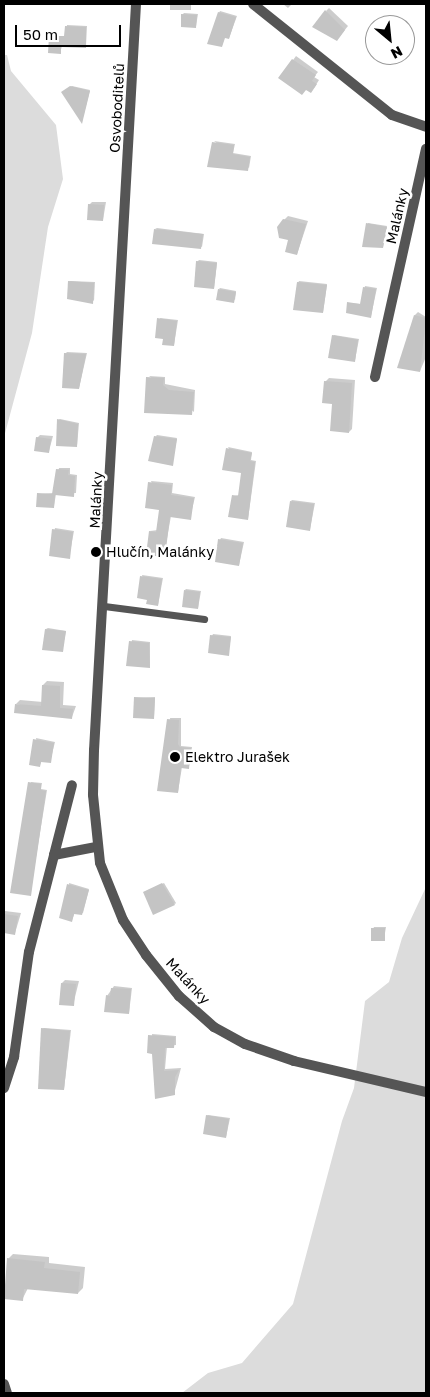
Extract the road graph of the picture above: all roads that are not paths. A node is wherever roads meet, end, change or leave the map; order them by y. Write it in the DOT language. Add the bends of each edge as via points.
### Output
graph roads {
  1 [pos="136,4"];
  2 [pos="253,4"];
  3 [pos="426,127"];
  4 [pos="426,149"];
  5 [pos="126,214"];
  6 [pos="374,377"];
  7 [pos="104,606"];
  8 [pos="204,619"];
  9 [pos="72,786"];
  10 [pos="96,847"];
  11 [pos="54,855"];
  12 [pos="4,1088"];
  13 [pos="426,1092"];
  14 [pos="4,1384"];
  15 [pos="7,1393"];
  1 -- 5 [label="street, Osvoboditelů"];
  2 -- 3 [label="street" via="392,114"];
  4 -- 6 [label="street, Malánky"];
  5 -- 7 [label="street, Malánky"];
  7 -- 8 [label="lane"];
  7 -- 10 [label="street, Malánky" via="92,795"];
  9 -- 11 [label="street"];
  10 -- 11 [label="street"];
  10 -- 13 [label="street, Malánky" via="122,920 179,996 214,1027 246,1044 322,1068"];
  11 -- 12 [label="street" via="29,952 14,1057"];
  14 -- 15 [label="street"];
}
